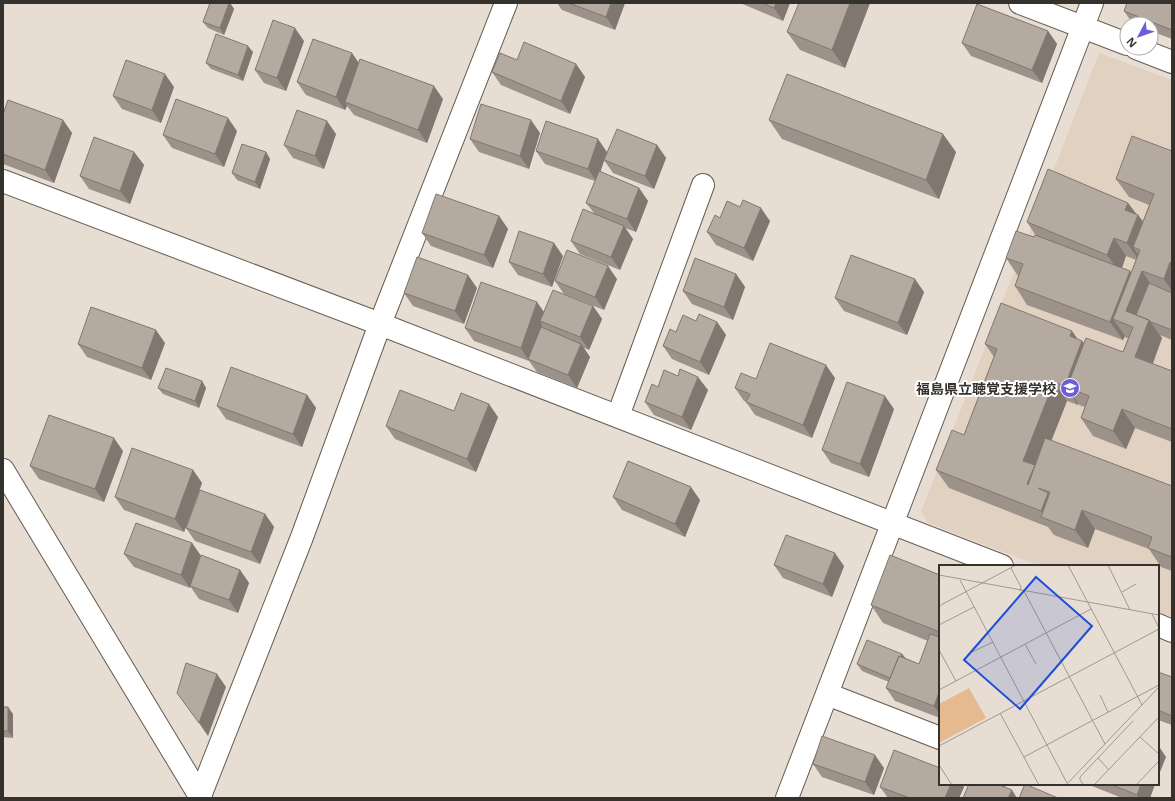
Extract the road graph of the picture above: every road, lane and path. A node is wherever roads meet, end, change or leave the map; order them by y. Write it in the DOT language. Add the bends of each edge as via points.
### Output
graph roads {
  1 [pos="506,3"];
  2 [pos="1020,3"];
  3 [pos="1092,3"];
  4 [pos="1083,28"];
  5 [pos="1119,41"];
  6 [pos="1157,56"];
  7 [pos="1172,62"];
  8 [pos="3,181"];
  9 [pos="703,185"];
  10 [pos="380,324"];
  11 [pos="618,416"];
  12 [pos="3,470"];
  13 [pos="893,524"];
  14 [pos="999,565"];
  15 [pos="1159,625"];
  16 [pos="1172,630"];
  17 [pos="827,694"];
  18 [pos="939,738"];
  19 [pos="200,797"];
  20 [pos="787,798"];
  1 -- 10 [label="street"];
  2 -- 4 [label="street"];
  3 -- 4 [label="street"];
  4 -- 5 [label="street"];
  4 -- 13 [label="street"];
  6 -- 7 [label="street"];
  8 -- 10 [label="street"];
  9 -- 11 [label="street"];
  10 -- 11 [label="street"];
  10 -- 19 [label="street" via="302,537"];
  11 -- 13 [label="street"];
  12 -- 19 [label="street"];
  13 -- 14 [label="street"];
  13 -- 17 [label="street"];
  15 -- 16 [label="street"];
  17 -- 18 [label="street"];
  17 -- 20 [label="street"];
}
